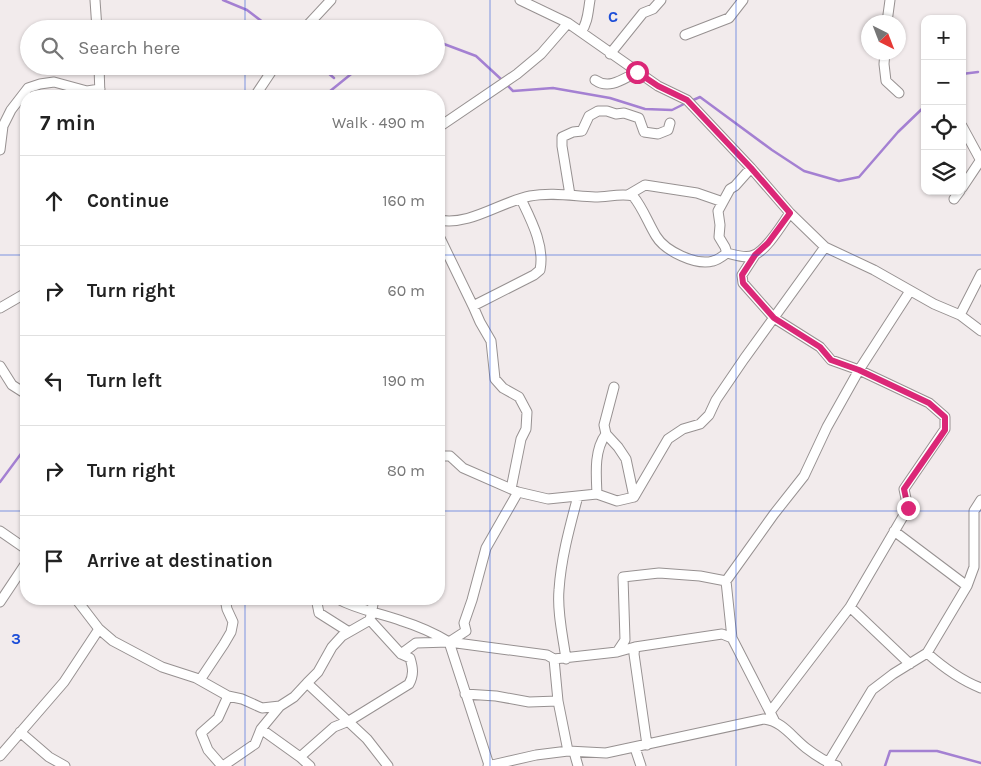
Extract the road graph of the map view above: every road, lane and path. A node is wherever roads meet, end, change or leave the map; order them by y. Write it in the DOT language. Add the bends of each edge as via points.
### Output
graph roads {
  1 [pos="95,0"];
  2 [pos="330,0"];
  3 [pos="520,0"];
  4 [pos="590,0"];
  5 [pos="660,0"];
  6 [pos="744,0"];
  7 [pos="890,0"];
  8 [pos="888,15"];
  9 [pos="96,20"];
  10 [pos="312,20"];
  11 [pos="568,23"];
  12 [pos="580,32"];
  13 [pos="685,35"];
  14 [pos="610,54"];
  15 [pos="884,60"];
  16 [pos="637,72"];
  17 [pos="99,75"];
  18 [pos="269,75"];
  19 [pos="595,80"];
  20 [pos="26,90"];
  21 [pos="81,90"];
  22 [pos="100,90"];
  23 [pos="260,90"];
  24 [pos="899,93"];
  25 [pos="20,98"];
  26 [pos="445,123"];
  27 [pos="670,123"];
  28 [pos="2,126"];
  29 [pos="966,133"];
  30 [pos="0,150"];
  31 [pos="981,161"];
  32 [pos="751,168"];
  33 [pos="966,182"];
  34 [pos="570,195"];
  35 [pos="628,195"];
  36 [pos="957,195"];
  37 [pos="521,199"];
  38 [pos="954,199"];
  39 [pos="723,202"];
  40 [pos="790,213"];
  41 [pos="445,221"];
  42 [pos="825,247"];
  43 [pos="445,248"];
  44 [pos="726,254"];
  45 [pos="755,255"];
  46 [pos="981,274"];
  47 [pos="910,291"];
  48 [pos="20,296"];
  49 [pos="473,306"];
  50 [pos="0,308"];
  51 [pos="960,315"];
  52 [pos="774,318"];
  53 [pos="981,331"];
  54 [pos="0,366"];
  55 [pos="859,370"];
  56 [pos="614,387"];
  57 [pos="20,390"];
  58 [pos="606,434"];
  59 [pos="445,456"];
  60 [pos="514,491"];
  61 [pos="597,494"];
  62 [pos="578,496"];
  63 [pos="634,497"];
  64 [pos="981,500"];
  65 [pos="0,531"];
  66 [pos="894,531"];
  67 [pos="20,545"];
  68 [pos="20,573"];
  69 [pos="726,581"];
  70 [pos="967,586"];
  71 [pos="0,602"];
  72 [pos="81,605"];
  73 [pos="226,605"];
  74 [pos="317,605"];
  75 [pos="351,605"];
  76 [pos="373,605"];
  77 [pos="850,607"];
  78 [pos="370,616"];
  79 [pos="99,629"];
  80 [pos="349,632"];
  81 [pos="732,638"];
  82 [pos="449,642"];
  83 [pos="635,647"];
  84 [pos="617,652"];
  85 [pos="927,653"];
  86 [pos="401,654"];
  87 [pos="566,658"];
  88 [pos="554,659"];
  89 [pos="910,664"];
  90 [pos="200,680"];
  91 [pos="307,683"];
  92 [pos="981,688"];
  93 [pos="466,694"];
  94 [pos="228,696"];
  95 [pos="558,700"];
  96 [pos="280,706"];
  97 [pos="772,716"];
  98 [pos="349,722"];
  99 [pos="261,729"];
  100 [pos="20,732"];
  101 [pos="647,745"];
  102 [pos="635,748"];
  103 [pos="571,751"];
  104 [pos="0,756"];
  105 [pos="300,757"];
  106 [pos="831,765"];
  107 [pos="65,766"];
  108 [pos="222,766"];
  109 [pos="310,766"];
  110 [pos="388,766"];
  111 [pos="489,766"];
  112 [pos="578,766"];
  113 [pos="642,766"];
  1 -- 9 [label="street"];
  2 -- 10 [label="street"];
  3 -- 11 [label="street"];
  4 -- 12 [label="street" via="588,17"];
  5 -- 14 [label="street" via="653,9 643,13"];
  6 -- 13 [label="street" via="729,18"];
  7 -- 8 [label="street"];
  11 -- 12 [label="street"];
  11 -- 26 [label="street" via="541,54 517,74"];
  12 -- 14 [label="street"];
  14 -- 16 [label="street"];
  15 -- 24 [label="street" via="886,81"];
  16 -- 19 [label="street" via="611,84"];
  16 -- 32 [label="street" via="690,103"];
  17 -- 22 [label="street"];
  18 -- 23 [label="street"];
  20 -- 21 [label="street" via="54,82"];
  25 -- 28 [label="street"];
  27 -- 34 [label="street" via="668,130 658,134 644,132 638,118 624,113 598,111 589,116 582,131 562,137"];
  28 -- 30 [label="street"];
  29 -- 31 [label="street"];
  31 -- 33 [label="street"];
  32 -- 39 [label="street" via="730,189"];
  32 -- 40 [label="street"];
  34 -- 35 [label="street"];
  34 -- 37 [label="street" via="550,194"];
  35 -- 39 [label="street" via="644,185 697,193"];
  35 -- 44 [label="street" via="640,204 657,238 670,249 694,261 713,261"];
  36 -- 38 [label="street"];
  37 -- 41 [label="street" via="462,220"];
  37 -- 49 [label="street" via="533,223 542,260 540,270"];
  39 -- 44 [label="street" via="718,211 719,237"];
  40 -- 42 [label="street"];
  40 -- 45 [label="street"];
  42 -- 47 [label="street"];
  42 -- 52 [label="street"];
  43 -- 49 [label="street"];
  44 -- 45 [label="street"];
  45 -- 52 [label="street" via="742,275 743,283"];
  46 -- 51 [label="street"];
  47 -- 51 [label="street"];
  47 -- 55 [label="street"];
  48 -- 50 [label="street"];
  49 -- 60 [label="street" via="491,341 495,379 519,397 527,412"];
  51 -- 53 [label="street"];
  52 -- 55 [label="street" via="820,347 831,360"];
  52 -- 63 [label="street" via="716,400 709,415 700,424 683,429 668,439"];
  54 -- 57 [label="street"];
  55 -- 66 [label="street" via="929,403 945,417 945,430 904,489 908,508"];
  55 -- 69 [label="street" via="804,476"];
  56 -- 58 [label="street" via="604,425"];
  58 -- 61 [label="street" via="600,442 597,459"];
  58 -- 63 [label="street" via="626,460"];
  59 -- 60 [label="street" via="450,456 463,468"];
  60 -- 62 [label="street" via="548,499"];
  60 -- 82 [label="street" via="486,548 464,622 466,631"];
  61 -- 62 [label="street"];
  61 -- 63 [label="street" via="617,501"];
  62 -- 87 [label="street" via="558,590"];
  64 -- 70 [label="street" via="974,511 974,568"];
  65 -- 67 [label="street"];
  66 -- 70 [label="street"];
  66 -- 77 [label="street"];
  68 -- 71 [label="street"];
  69 -- 81 [label="street"];
  69 -- 84 [label="street" via="659,573 623,577 625,640"];
  70 -- 85 [label="street"];
  72 -- 79 [label="street"];
  73 -- 90 [label="street" via="233,622 231,632"];
  74 -- 80 [label="street" via="319,613"];
  75 -- 78 [label="street"];
  76 -- 78 [label="street"];
  77 -- 89 [label="street"];
  77 -- 97 [label="street"];
  78 -- 80 [label="street"];
  78 -- 82 [label="street" via="402,621"];
  78 -- 86 [label="street"];
  79 -- 90 [label="street" via="113,641 162,667"];
  79 -- 100 [label="street" via="64,682"];
  80 -- 91 [label="street" via="332,647 318,672"];
  81 -- 83 [label="street" via="722,634"];
  81 -- 97 [label="street"];
  82 -- 86 [label="street" via="416,643"];
  82 -- 88 [label="street" via="546,655"];
  82 -- 93 [label="street"];
  83 -- 84 [label="street"];
  83 -- 101 [label="street"];
  84 -- 87 [label="street"];
  85 -- 89 [label="street"];
  85 -- 92 [label="street" via="944,668"];
  86 -- 98 [label="street" via="410,658 413,668 409,684"];
  87 -- 88 [label="street"];
  88 -- 95 [label="street"];
  89 -- 106 [label="street" via="872,690"];
  90 -- 94 [label="street"];
  91 -- 96 [label="street"];
  91 -- 98 [label="street"];
  93 -- 95 [label="street" via="529,702"];
  93 -- 111 [label="street"];
  94 -- 96 [label="street" via="262,708"];
  94 -- 108 [label="street" via="218,718 201,733 208,750"];
  95 -- 103 [label="street"];
  96 -- 99 [label="street"];
  97 -- 101 [label="street"];
  97 -- 106 [label="street" via="806,748"];
  98 -- 105 [label="street" via="334,728"];
  98 -- 110 [label="street"];
  99 -- 105 [label="street"];
  99 -- 108 [label="street" via="255,744"];
  100 -- 104 [label="street"];
  100 -- 107 [label="street"];
  101 -- 102 [label="street"];
  102 -- 103 [label="street" via="606,753"];
  102 -- 113 [label="street"];
  103 -- 111 [label="street"];
  103 -- 112 [label="street"];
  105 -- 109 [label="street"];
}
